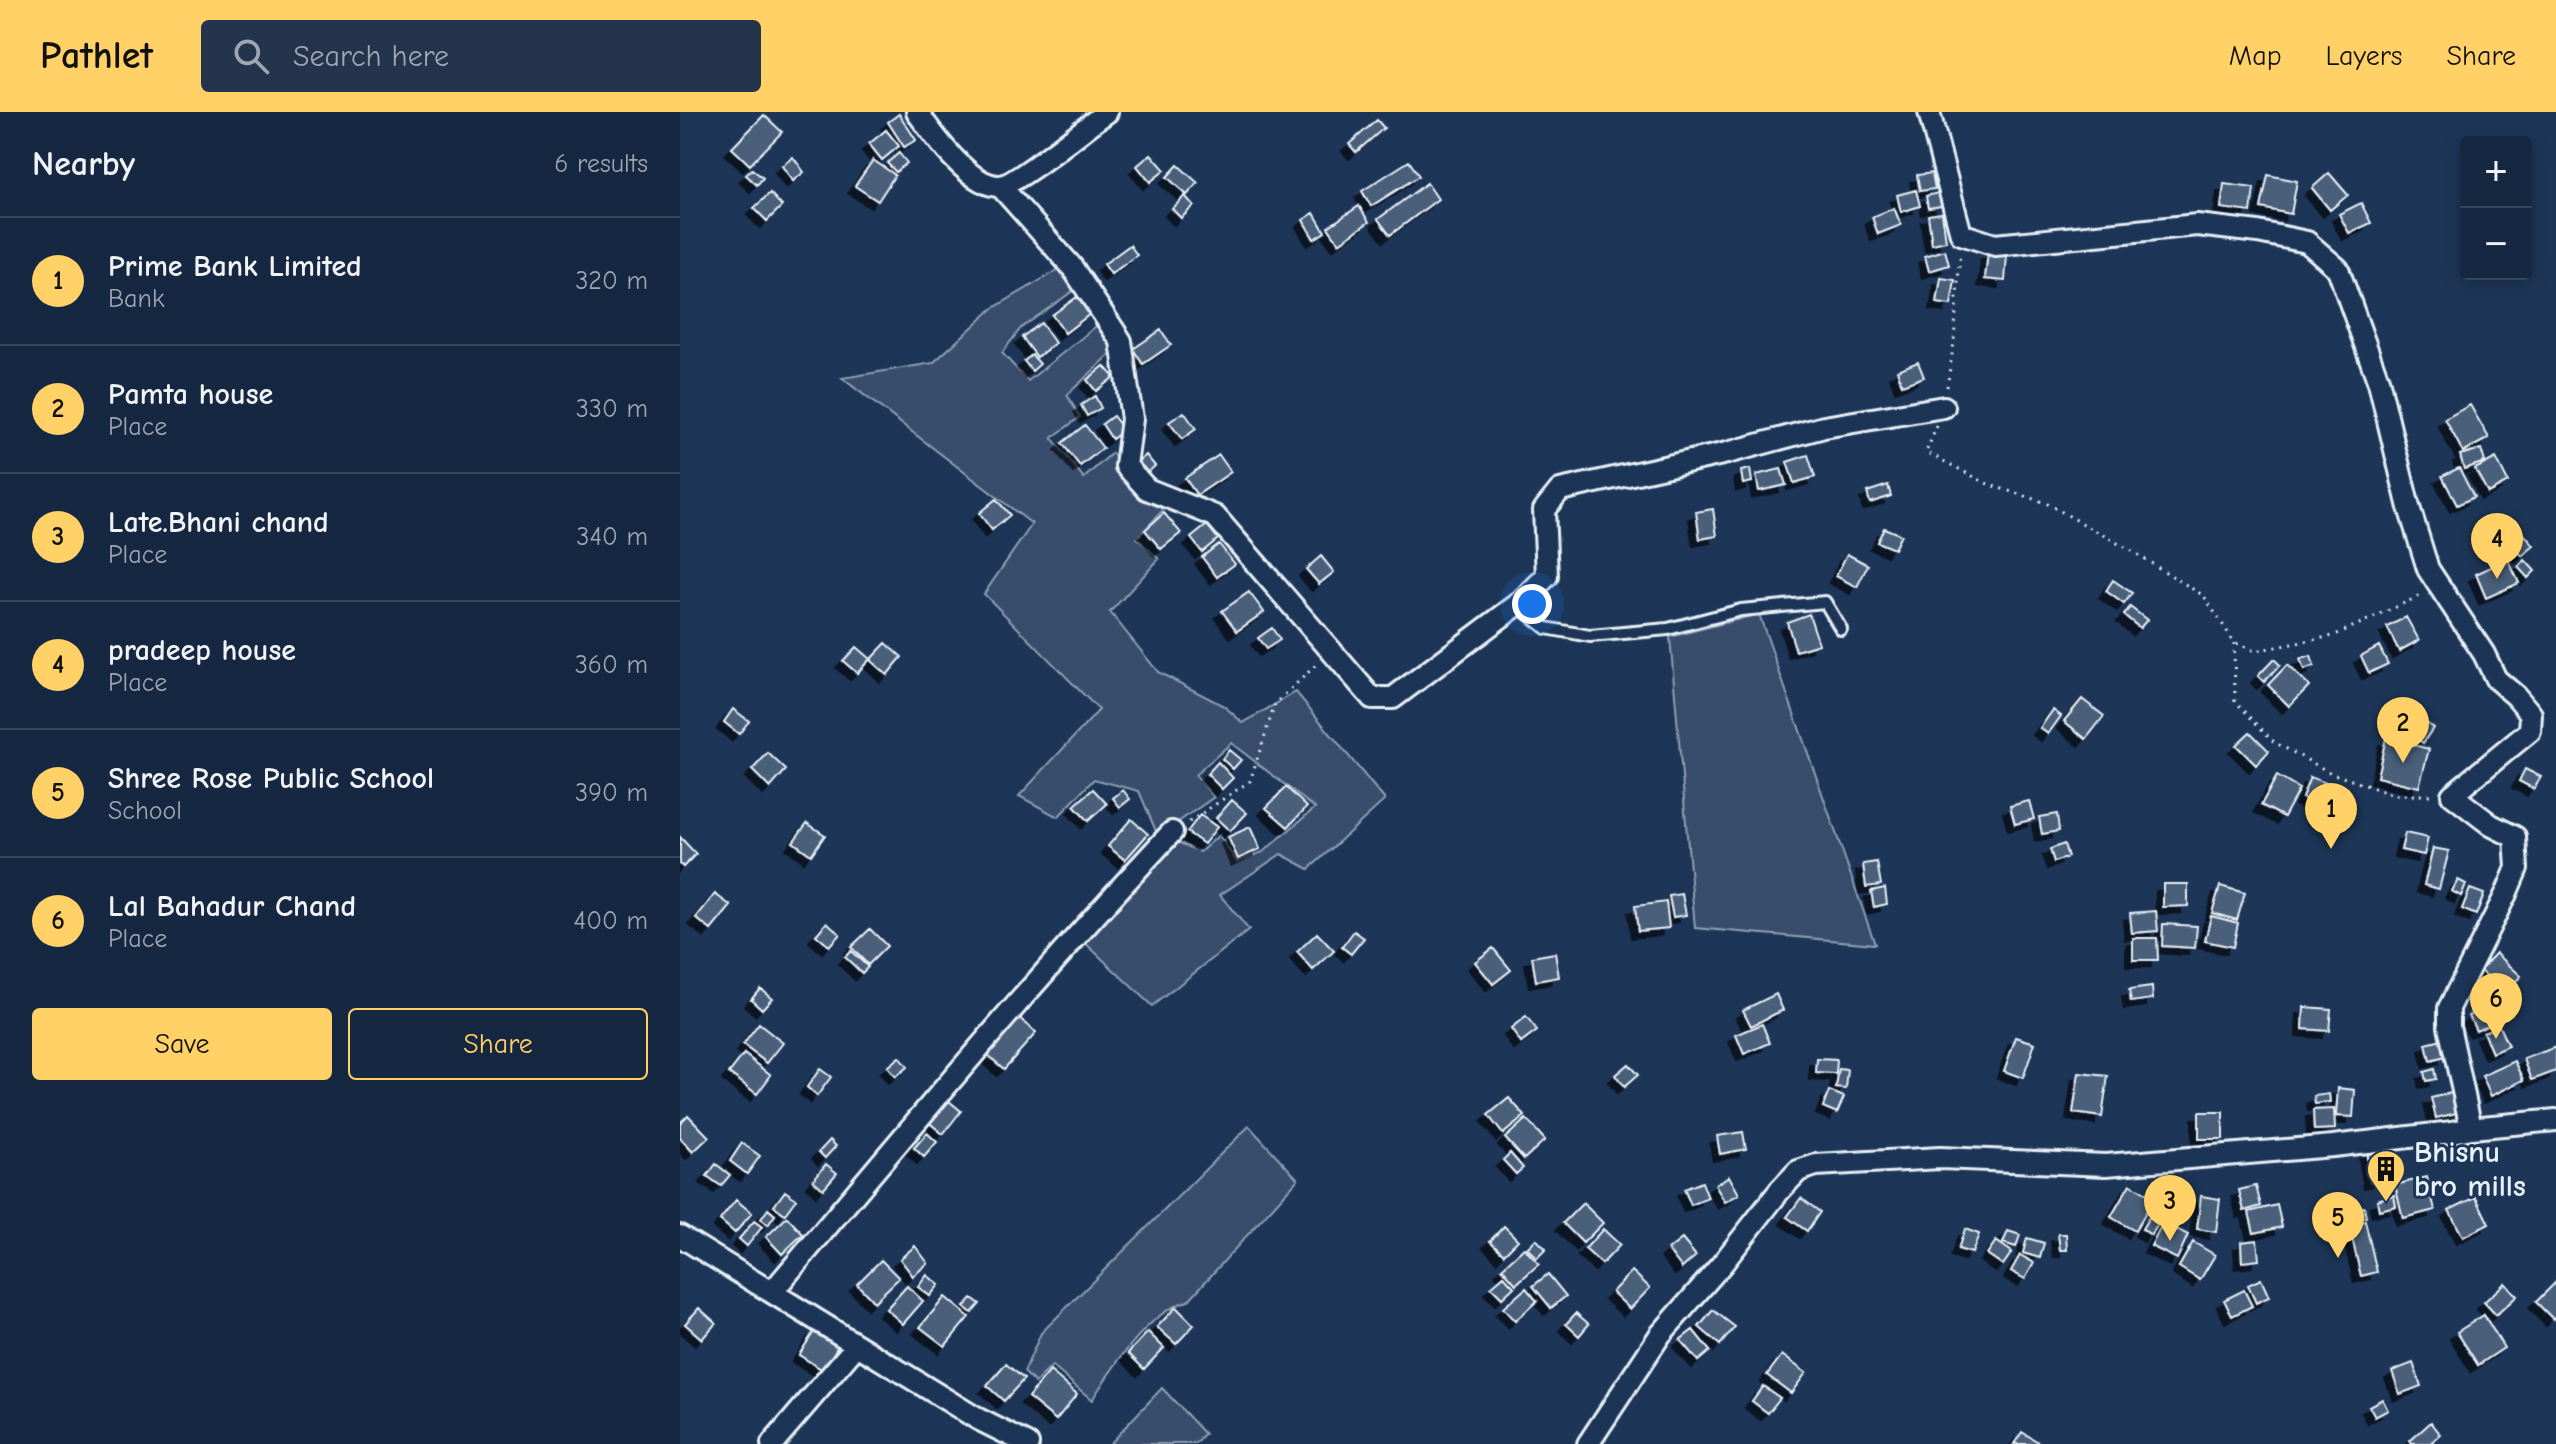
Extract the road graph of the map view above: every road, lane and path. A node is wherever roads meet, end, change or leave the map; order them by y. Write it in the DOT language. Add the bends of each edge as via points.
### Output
graph roads {
  1 [pos="917,112"];
  2 [pos="1107,112"];
  3 [pos="1929,112"];
  4 [pos="1001,187"];
  5 [pos="1961,234"];
  6 [pos="1944,407"];
  7 [pos="2439,588"];
  8 [pos="1517,605"];
  9 [pos="1841,629"];
  10 [pos="2234,642"];
  11 [pos="1331,652"];
  12 [pos="2452,795"];
  13 [pos="1172,832"];
  14 [pos="2556,1120"];
  15 [pos="2471,1128"];
  16 [pos="680,1236"];
  17 [pos="772,1292"];
  18 [pos="856,1346"];
  19 [pos="772,1444"];
  20 [pos="1028,1444"];
  21 [pos="1588,1444"];
  1 -- 4 [label="street" via="937,141 982,183"];
  2 -- 4 [label="street"];
  3 -- 5 [label="street"];
  4 -- 11 [label="street" via="1072,267 1121,341 1132,419 1126,466 1147,489 1215,516"];
  5 -- 6 [label="path"];
  5 -- 7 [label="street" via="1995,245 2197,225 2307,242 2338,269 2379,383 2428,569"];
  6 -- 8 [label="street" via="1824,427 1560,490 1544,510 1547,576"];
  6 -- 10 [label="path" via="1926,452 1990,485 2046,503 2147,560 2204,596"];
  7 -- 10 [label="path" via="2333,636 2255,651"];
  7 -- 12 [label="street" via="2496,679 2531,714 2530,731"];
  8 -- 9 [label="lane" via="1546,628 1590,636 1668,629 1741,610 1825,602"];
  8 -- 11 [label="street" via="1393,698 1372,698"];
  10 -- 12 [label="path" via="2235,701 2274,742 2331,773 2394,795"];
  11 -- 13 [label="path" via="1275,704 1250,781"];
  12 -- 15 [label="street" via="2515,837 2517,868 2449,1008"];
  13 -- 17 [label="street" via="985,1039"];
  14 -- 15 [label="street"];
  15 -- 21 [label="street" via="2106,1165 1940,1158 1816,1165 1798,1171 1660,1335"];
  16 -- 17 [label="street"];
  17 -- 18 [label="street"];
  18 -- 19 [label="street"];
  18 -- 20 [label="street"];
}
